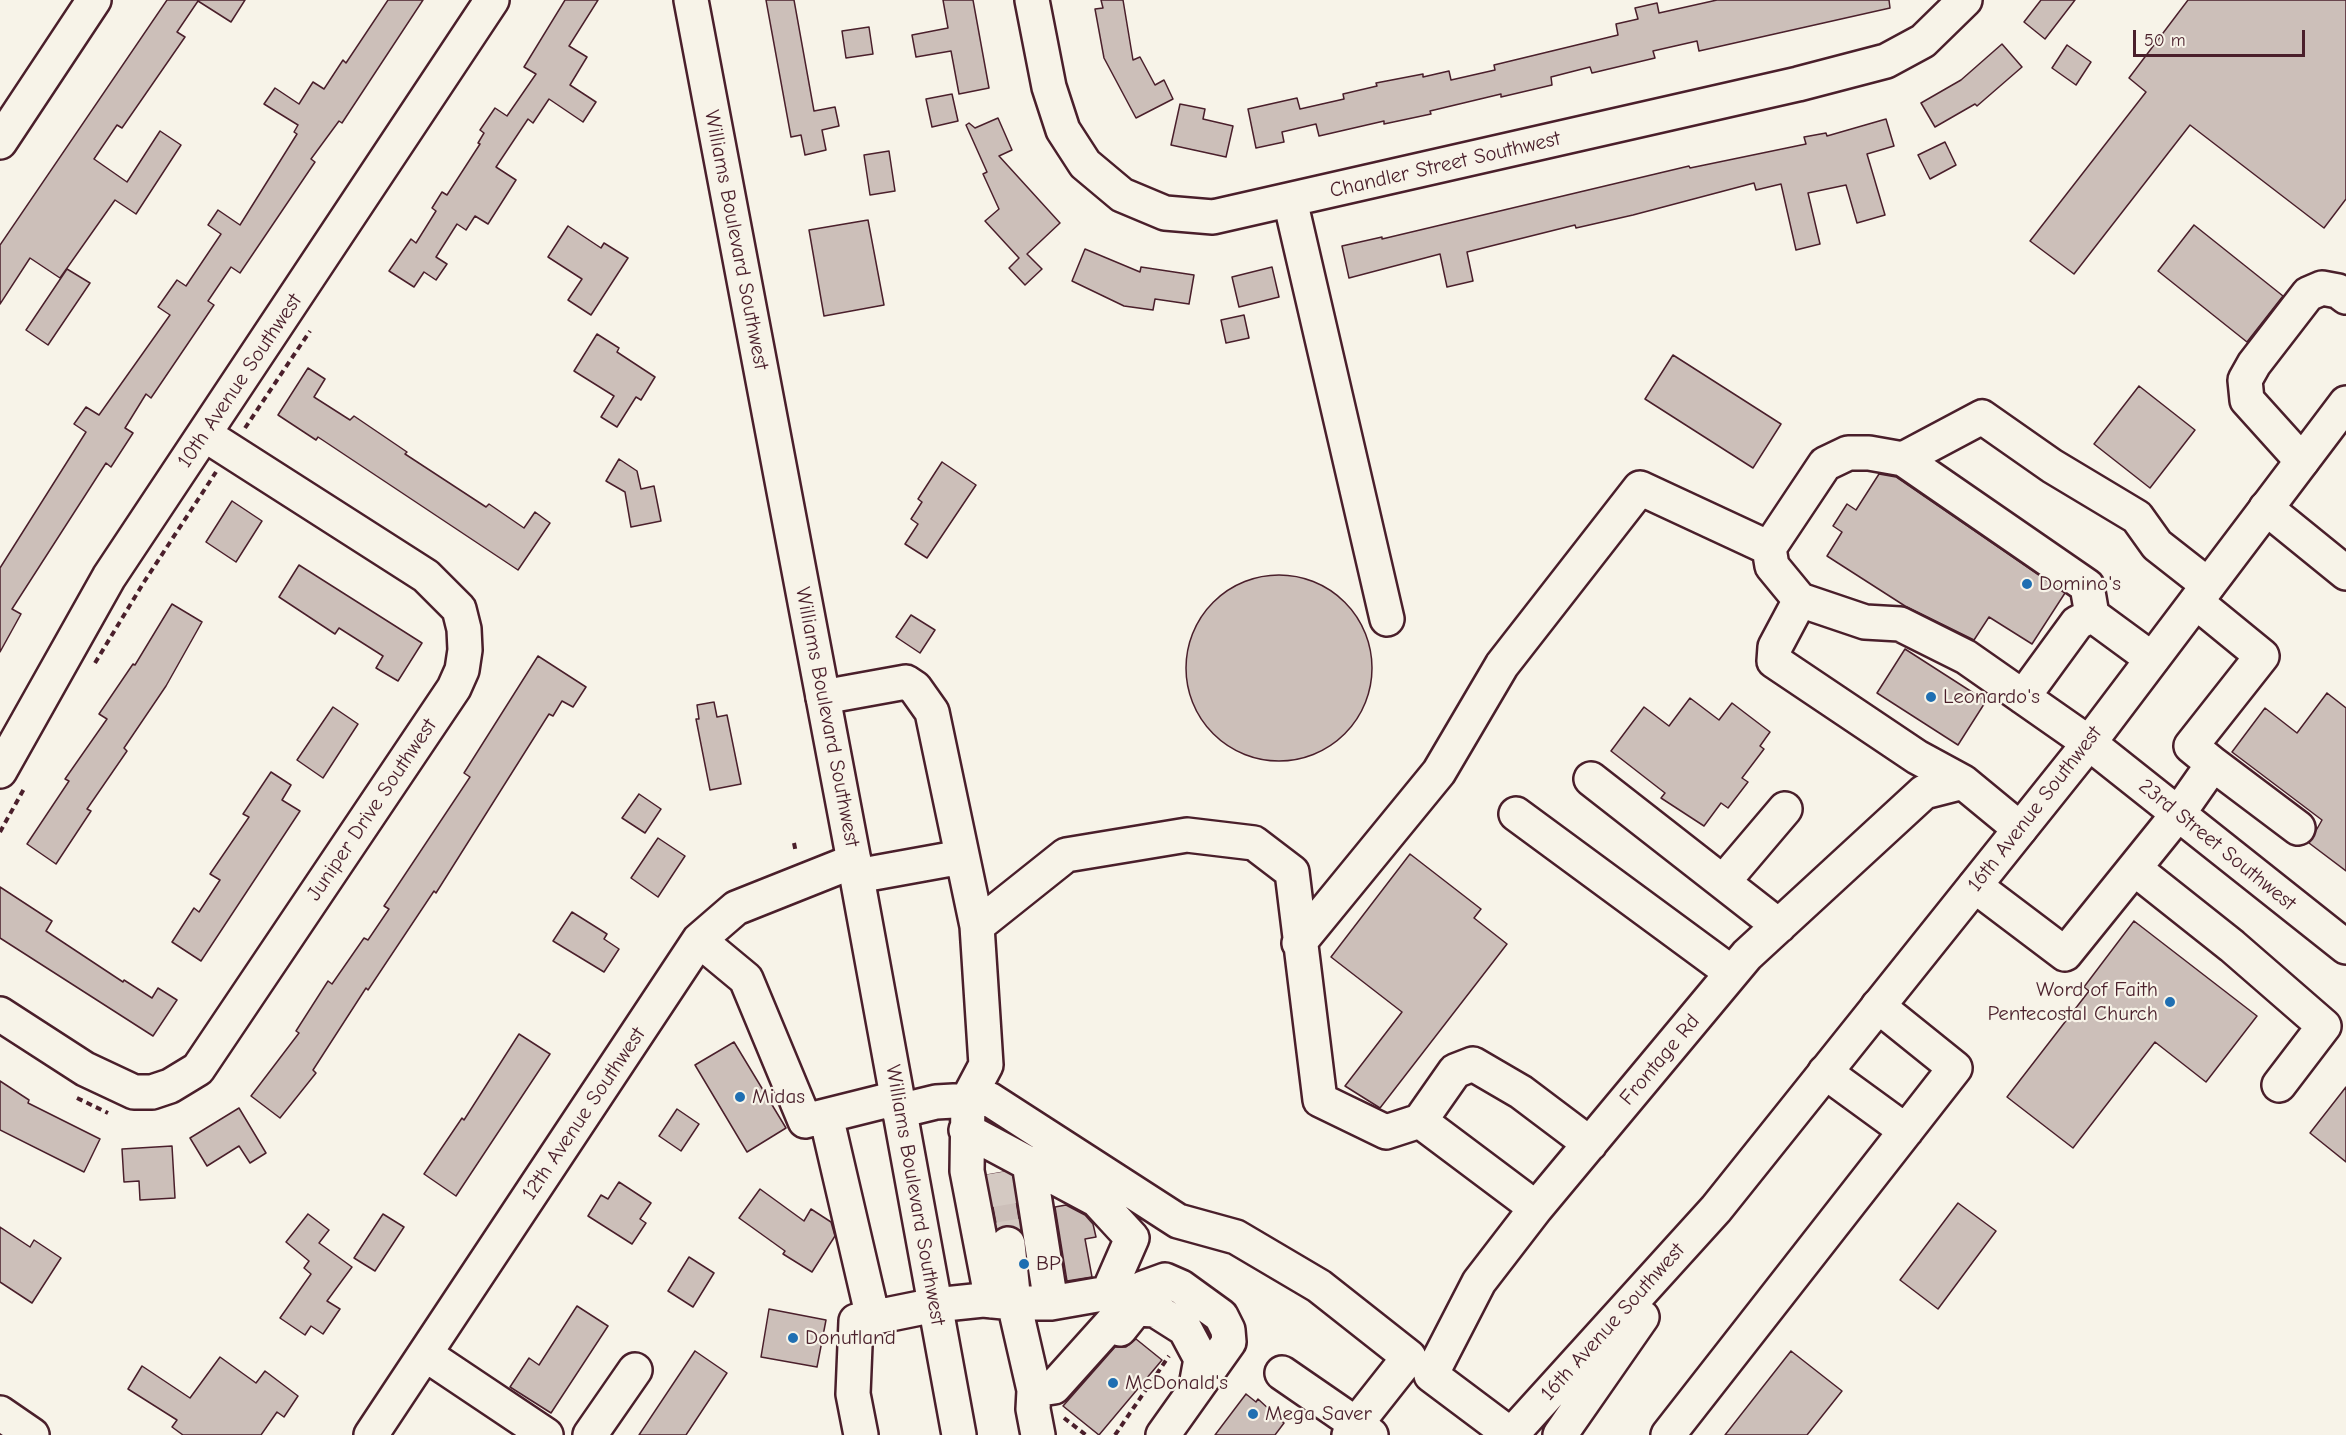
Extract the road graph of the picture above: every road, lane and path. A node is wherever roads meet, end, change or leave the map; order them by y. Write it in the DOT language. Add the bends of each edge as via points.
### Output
graph roads {
  1 [pos="94,0"];
  2 [pos="492,0"];
  3 [pos="691,0"];
  4 [pos="1032,0"];
  5 [pos="1965,0"];
  6 [pos="0,142"];
  7 [pos="1290,200"];
  8 [pos="2346,297"];
  9 [pos="310,331"];
  10 [pos="2346,403"];
  11 [pos="229,449"];
  12 [pos="1903,459"];
  13 [pos="2302,461"];
  14 [pos="2266,508"];
  15 [pos="1769,548"];
  16 [pos="2341,559"];
  17 [pos="2202,594"];
  18 [pos="1800,600"];
  19 [pos="2091,615"];
  20 [pos="1387,619"];
  21 [pos="2152,659"];
  22 [pos="90,671"];
  23 [pos="823,697"];
  24 [pos="2023,697"];
  25 [pos="2089,743"];
  26 [pos="2213,764"];
  27 [pos="13,778"];
  28 [pos="1591,779"];
  29 [pos="1963,782"];
  30 [pos="1785,808"];
  31 [pos="1516,814"];
  32 [pos="2178,814"];
  33 [pos="2298,828"];
  34 [pos="2020,829"];
  35 [pos="0,832"];
  36 [pos="794,843"];
  37 [pos="796,853"];
  38 [pos="962,856"];
  39 [pos="856,868"];
  40 [pos="2135,869"];
  41 [pos="1723,882"];
  42 [pos="1975,885"];
  43 [pos="977,926"];
  44 [pos="1779,926"];
  45 [pos="699,940"];
  46 [pos="1299,943"];
  47 [pos="2346,947"];
  48 [pos="1732,973"];
  49 [pos="1878,1006"];
  50 [pos="0,1014"];
  51 [pos="1826,1072"];
  52 [pos="2279,1085"];
  53 [pos="73,1096"];
  54 [pos="898,1105"];
  55 [pos="116,1115"];
  56 [pos="826,1116"];
  57 [pos="1420,1121"];
  58 [pos="1906,1131"];
  59 [pos="980,1136"];
  60 [pos="1590,1144"];
  61 [pos="1029,1162"];
  62 [pos="1536,1208"];
  63 [pos="1716,1209"];
  64 [pos="1008,1244"];
  65 [pos="1003,1302"];
  66 [pos="1051,1303"];
  67 [pos="935,1305"];
  68 [pos="873,1318"];
  69 [pos="425,1354"];
  70 [pos="1196,1362"];
  71 [pos="1420,1366"];
  72 [pos="635,1370"];
  73 [pos="1282,1373"];
  74 [pos="1044,1388"];
  75 [pos="0,1413"];
  76 [pos="1358,1432"];
  77 [pos="32,1435"];
  78 [pos="371,1435"];
  79 [pos="546,1435"];
  80 [pos="590,1435"];
  81 [pos="861,1435"];
  82 [pos="959,1435"];
  83 [pos="1038,1435"];
  84 [pos="1115,1435"];
  85 [pos="1163,1435"];
  86 [pos="1511,1435"];
  87 [pos="1560,1435"];
  88 [pos="1668,1435"];
  1 -- 6 [label="street"];
  2 -- 11 [label="street, 10th Avenue Southwest"];
  3 -- 23 [label="street, Williams Boulevard Southwest"];
  4 -- 7 [label="street, Chandler Street Southwest" via="1049,87 1063,130 1085,164 1122,195 1165,213 1213,217"];
  5 -- 7 [label="street, Chandler Street Southwest" via="1923,41 1886,61"];
  7 -- 20 [label="street"];
  8 -- 13 [label="street" via="2322,288 2308,294 2245,380 2247,400"];
  9 -- 11 [label="path"];
  10 -- 13 [label="street, 16th Avenue Southwest"];
  11 -- 22 [label="path"];
  11 -- 27 [label="street, 10th Avenue Southwest" via="110,577"];
  11 -- 50 [label="street, Juniper Drive Southwest" via="426,576 459,609 465,629 462,670 454,688 198,1069 170,1086 134,1092 85,1069"];
  12 -- 15 [label="street" via="1848,453 1825,464"];
  12 -- 17 [label="street" via="1982,417 2052,466 2137,517 2157,546"];
  12 -- 19 [label="street" via="2087,586"];
  13 -- 14 [label="street, 16th Avenue Southwest"];
  14 -- 16 [label="street"];
  14 -- 17 [label="street, 16th Avenue Southwest"];
  15 -- 18 [label="street" via="1772,566"];
  15 -- 46 [label="street" via="1640,488 1502,665 1439,772"];
  17 -- 21 [label="street, 16th Avenue Southwest"];
  17 -- 26 [label="street" via="2262,656 2191,746"];
  18 -- 24 [label="street, 23rd Street Southwest" via="1865,622 1900,624 1966,657"];
  18 -- 29 [label="street" via="1775,647 1774,661 1917,757"];
  19 -- 21 [label="street"];
  19 -- 24 [label="street" via="2077,623"];
  21 -- 25 [label="street, 16th Avenue Southwest"];
  23 -- 38 [label="street" via="906,682 915,688 933,712"];
  23 -- 39 [label="street, Williams Boulevard Southwest"];
  24 -- 25 [label="street, 23rd Street Southwest"];
  25 -- 32 [label="street, 23rd Street Southwest"];
  25 -- 34 [label="street, 16th Avenue Southwest"];
  26 -- 32 [label="street"];
  26 -- 33 [label="street"];
  27 -- 35 [label="path"];
  28 -- 41 [label="street"];
  29 -- 34 [label="street"];
  29 -- 44 [label="street, Frontage Rd" via="1924,792"];
  30 -- 41 [label="street"];
  31 -- 48 [label="street"];
  32 -- 40 [label="street"];
  32 -- 47 [label="street, 23rd Street Southwest"];
  34 -- 42 [label="street, 16th Avenue Southwest"];
  36 -- 37 [label="path"];
  38 -- 39 [label="street, 12th Avenue Southwest"];
  38 -- 43 [label="street"];
  39 -- 45 [label="street, 12th Avenue Southwest" via="736,908"];
  39 -- 54 [label="street, Williams Boulevard Southwest"];
  40 -- 42 [label="street" via="2065,954"];
  40 -- 52 [label="street" via="2324,1026"];
  41 -- 44 [label="street"];
  42 -- 49 [label="street, 16th Avenue Southwest"];
  43 -- 46 [label="street" via="1066,855 1187,835 1254,843 1292,872"];
  43 -- 59 [label="street" via="986,1065"];
  44 -- 48 [label="street, Frontage Rd"];
  45 -- 56 [label="street" via="746,979 805,1121"];
  45 -- 69 [label="street, 12th Avenue Southwest"];
  46 -- 57 [label="street" via="1320,1100 1386,1132"];
  48 -- 60 [label="street, Frontage Rd"];
  49 -- 51 [label="street, 16th Avenue Southwest"];
  49 -- 58 [label="street" via="1955,1068"];
  51 -- 58 [label="street"];
  51 -- 63 [label="street, 16th Avenue Southwest"];
  53 -- 55 [label="path"];
  54 -- 56 [label="street"];
  54 -- 59 [label="street" via="936,1102"];
  54 -- 67 [label="street, Williams Boulevard Southwest"];
  56 -- 68 [label="street"];
  57 -- 60 [label="street" via="1455,1071 1473,1064 1521,1092"];
  57 -- 62 [label="street"];
  58 -- 88 [label="street"];
  59 -- 61 [label="street"];
  59 -- 65 [label="street" via="966,1171"];
  59 -- 71 [label="street" via="989,1099 1178,1221 1236,1237 1319,1286"];
  60 -- 62 [label="street, Frontage Rd"];
  61 -- 66 [label="street"];
  61 -- 66 [label="street" via="1097,1200 1132,1238 1108,1293"];
  62 -- 71 [label="street, Frontage Rd"];
  63 -- 86 [label="street, 16th Avenue Southwest"];
  63 -- 87 [label="street, 16th Avenue Southwest"];
  64 -- 65 [label="street"];
  65 -- 66 [label="street"];
  65 -- 67 [label="street"];
  65 -- 74 [label="street"];
  67 -- 68 [label="street"];
  67 -- 82 [label="street, Williams Boulevard Southwest"];
  68 -- 81 [label="street" via="856,1321 853,1394"];
  69 -- 78 [label="street, 12th Avenue Southwest"];
  69 -- 79 [label="street"];
  70 -- 74 [label="street" via="1207,1344 1199,1313 1169,1295 1136,1309 1070,1390"];
  70 -- 74 [label="street" via="1229,1342 1228,1330 1221,1316 1165,1280 1143,1288"];
  70 -- 84 [label="path" via="1175,1348"];
  70 -- 85 [label="street"];
  71 -- 76 [label="street, Frontage Rd"];
  71 -- 86 [label="street"];
  72 -- 80 [label="street"];
  73 -- 76 [label="street"];
  74 -- 83 [label="street" via="1033,1409"];
  75 -- 77 [label="street"];
}
